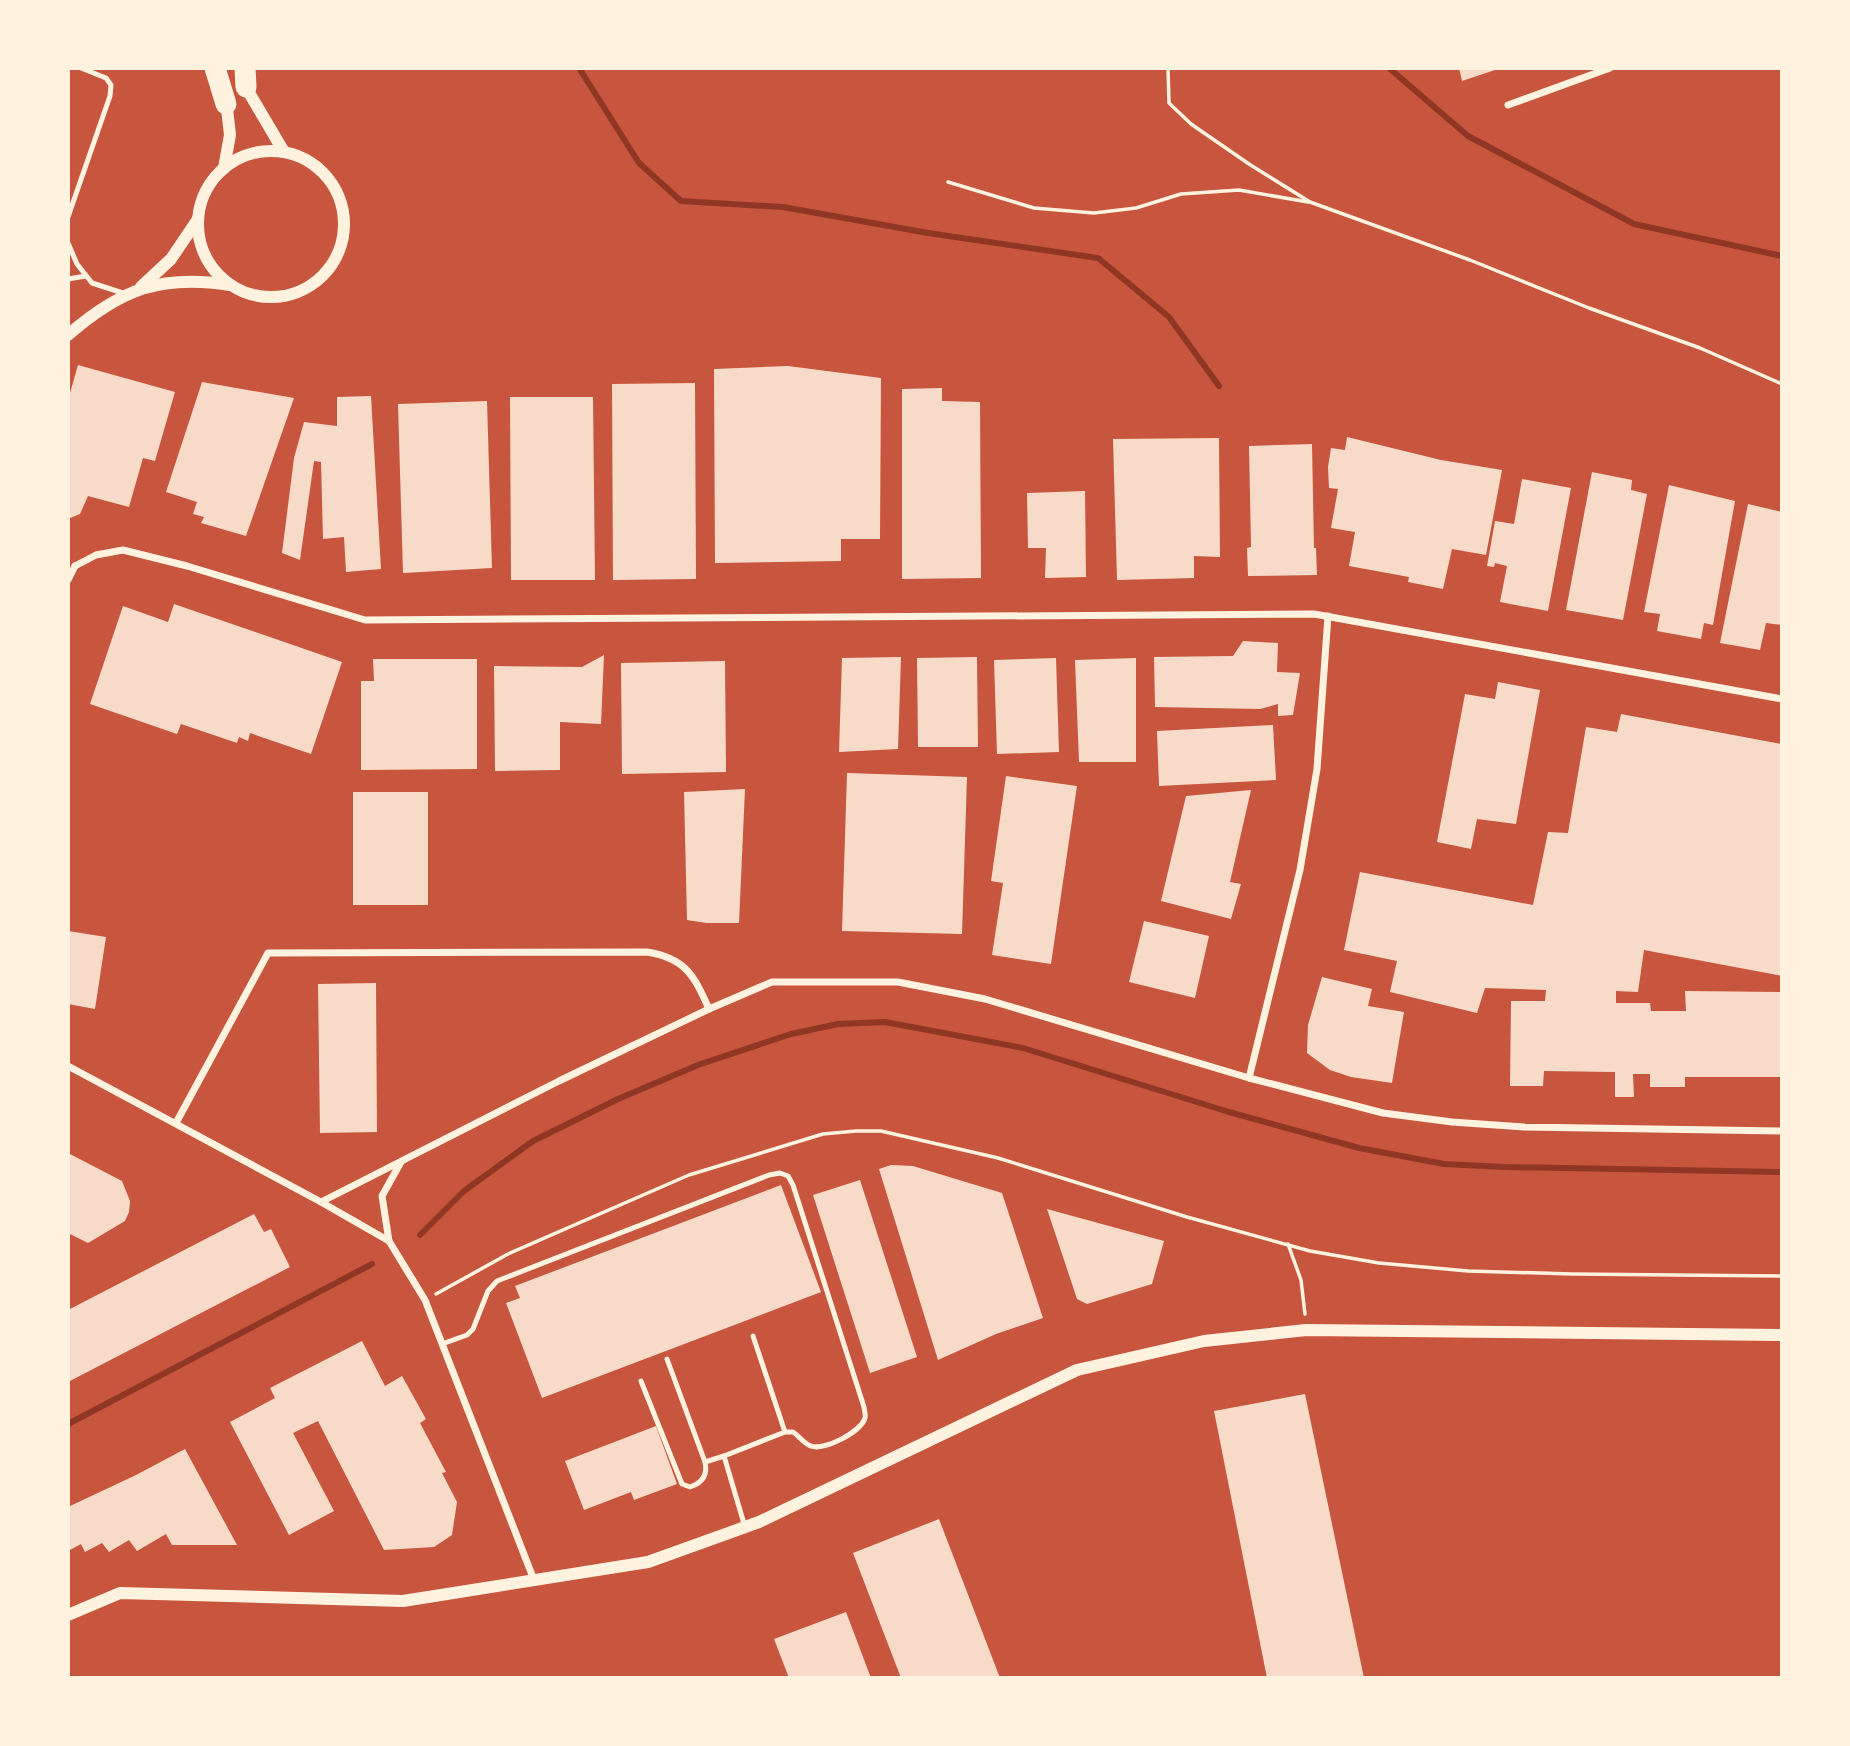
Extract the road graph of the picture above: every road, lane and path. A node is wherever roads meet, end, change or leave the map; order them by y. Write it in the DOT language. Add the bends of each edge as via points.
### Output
graph roads {
  1 [pos="81,68"];
  2 [pos="215,68"];
  3 [pos="222,68"];
  4 [pos="236,68"];
  5 [pos="1168,68"];
  6 [pos="1610,68"];
  7 [pos="246,78"];
  8 [pos="226,104"];
  9 [pos="1508,105"];
  10 [pos="284,152"];
  11 [pos="224,168"];
  12 [pos="948,182"];
  13 [pos="1310,202"];
  14 [pos="68,217"];
  15 [pos="198,219"];
  16 [pos="68,243"];
  17 [pos="86,276"];
  18 [pos="68,279"];
  19 [pos="230,285"];
  20 [pos="141,288"];
  21 [pos="126,294"];
  22 [pos="68,335"];
  23 [pos="1782,384"];
  24 [pos="72,565"];
  25 [pos="68,580"];
  26 [pos="1328,616"];
  27 [pos="1782,699"];
  28 [pos="709,1009"];
  29 [pos="68,1066"];
  30 [pos="1249,1077"];
  31 [pos="176,1123"];
  32 [pos="1782,1131"];
  33 [pos="401,1161"];
  34 [pos="321,1202"];
  35 [pos="389,1241"];
  36 [pos="1288,1244"];
  37 [pos="1782,1276"];
  38 [pos="425,1300"];
  39 [pos="1306,1330"];
  40 [pos="1782,1335"];
  41 [pos="753,1336"];
  42 [pos="442,1344"];
  43 [pos="667,1359"];
  44 [pos="641,1381"];
  45 [pos="785,1432"];
  46 [pos="724,1455"];
  47 [pos="705,1462"];
  48 [pos="745,1528"];
  49 [pos="534,1580"];
  50 [pos="68,1615"];
  1 -- 14 [label="lane" via="106,78 111,85"];
  2 -- 8 [label="highway"];
  3 -- 8 [label="street"];
  4 -- 7 [label="street"];
  5 -- 13 [label="path" via="1169,103 1201,131"];
  6 -- 9 [label="street"];
  7 -- 10 [label="street"];
  8 -- 11 [label="street" via="230,135"];
  10 -- 11 [label="street" via="263,151"];
  10 -- 19 [label="street" via="306,159 325,174 338,194 343,240 334,262 318,280 298,292 252,295"];
  11 -- 15 [label="street" via="202,200"];
  12 -- 13 [label="path" via="1034,208 1094,213 1136,208 1181,194 1240,190"];
  13 -- 23 [label="path" via="1700,348"];
  15 -- 19 [label="street" via="206,256"];
  15 -- 20 [label="street" via="171,260"];
  16 -- 17 [label="lane"];
  17 -- 18 [label="lane"];
  17 -- 21 [label="lane" via="92,283"];
  19 -- 20 [label="street" via="171,281"];
  20 -- 21 [label="street"];
  21 -- 22 [label="street"];
  24 -- 25 [label="street"];
  24 -- 26 [label="street" via="123,550 365,620"];
  26 -- 27 [label="street"];
  26 -- 30 [label="street" via="1317,769 1300,870"];
  28 -- 30 [label="street" via="772,982 898,982 985,999"];
  28 -- 31 [label="street" via="691,972 664,955 646,952 268,953"];
  28 -- 33 [label="street"];
  29 -- 31 [label="street"];
  30 -- 32 [label="street" via="1383,1112 1452,1122"];
  31 -- 34 [label="street"];
  33 -- 34 [label="street"];
  33 -- 35 [label="street" via="382,1196"];
  34 -- 35 [label="street"];
  35 -- 38 [label="street"];
  36 -- 37 [label="path" via="1380,1263 1468,1270"];
  36 -- 38 [label="path" via="998,1158 881,1131 856,1131 823,1134 689,1175 509,1254"];
  36 -- 39 [label="path" via="1301,1280"];
  38 -- 42 [label="street"];
  39 -- 40 [label="street"];
  39 -- 48 [label="street" via="1205,1341 1077,1370"];
  41 -- 45 [label="lane"];
  42 -- 45 [label="lane" via="473,1329 488,1291 497,1281 780,1173 793,1185 865,1419 857,1430 821,1448"];
  42 -- 49 [label="street"];
  43 -- 47 [label="lane"];
  44 -- 47 [label="lane" via="682,1484 699,1484 705,1476"];
  45 -- 46 [label="lane"];
  46 -- 47 [label="lane"];
  46 -- 48 [label="lane"];
  48 -- 49 [label="street" via="648,1562"];
  49 -- 50 [label="street" via="403,1601 120,1593"];
}
